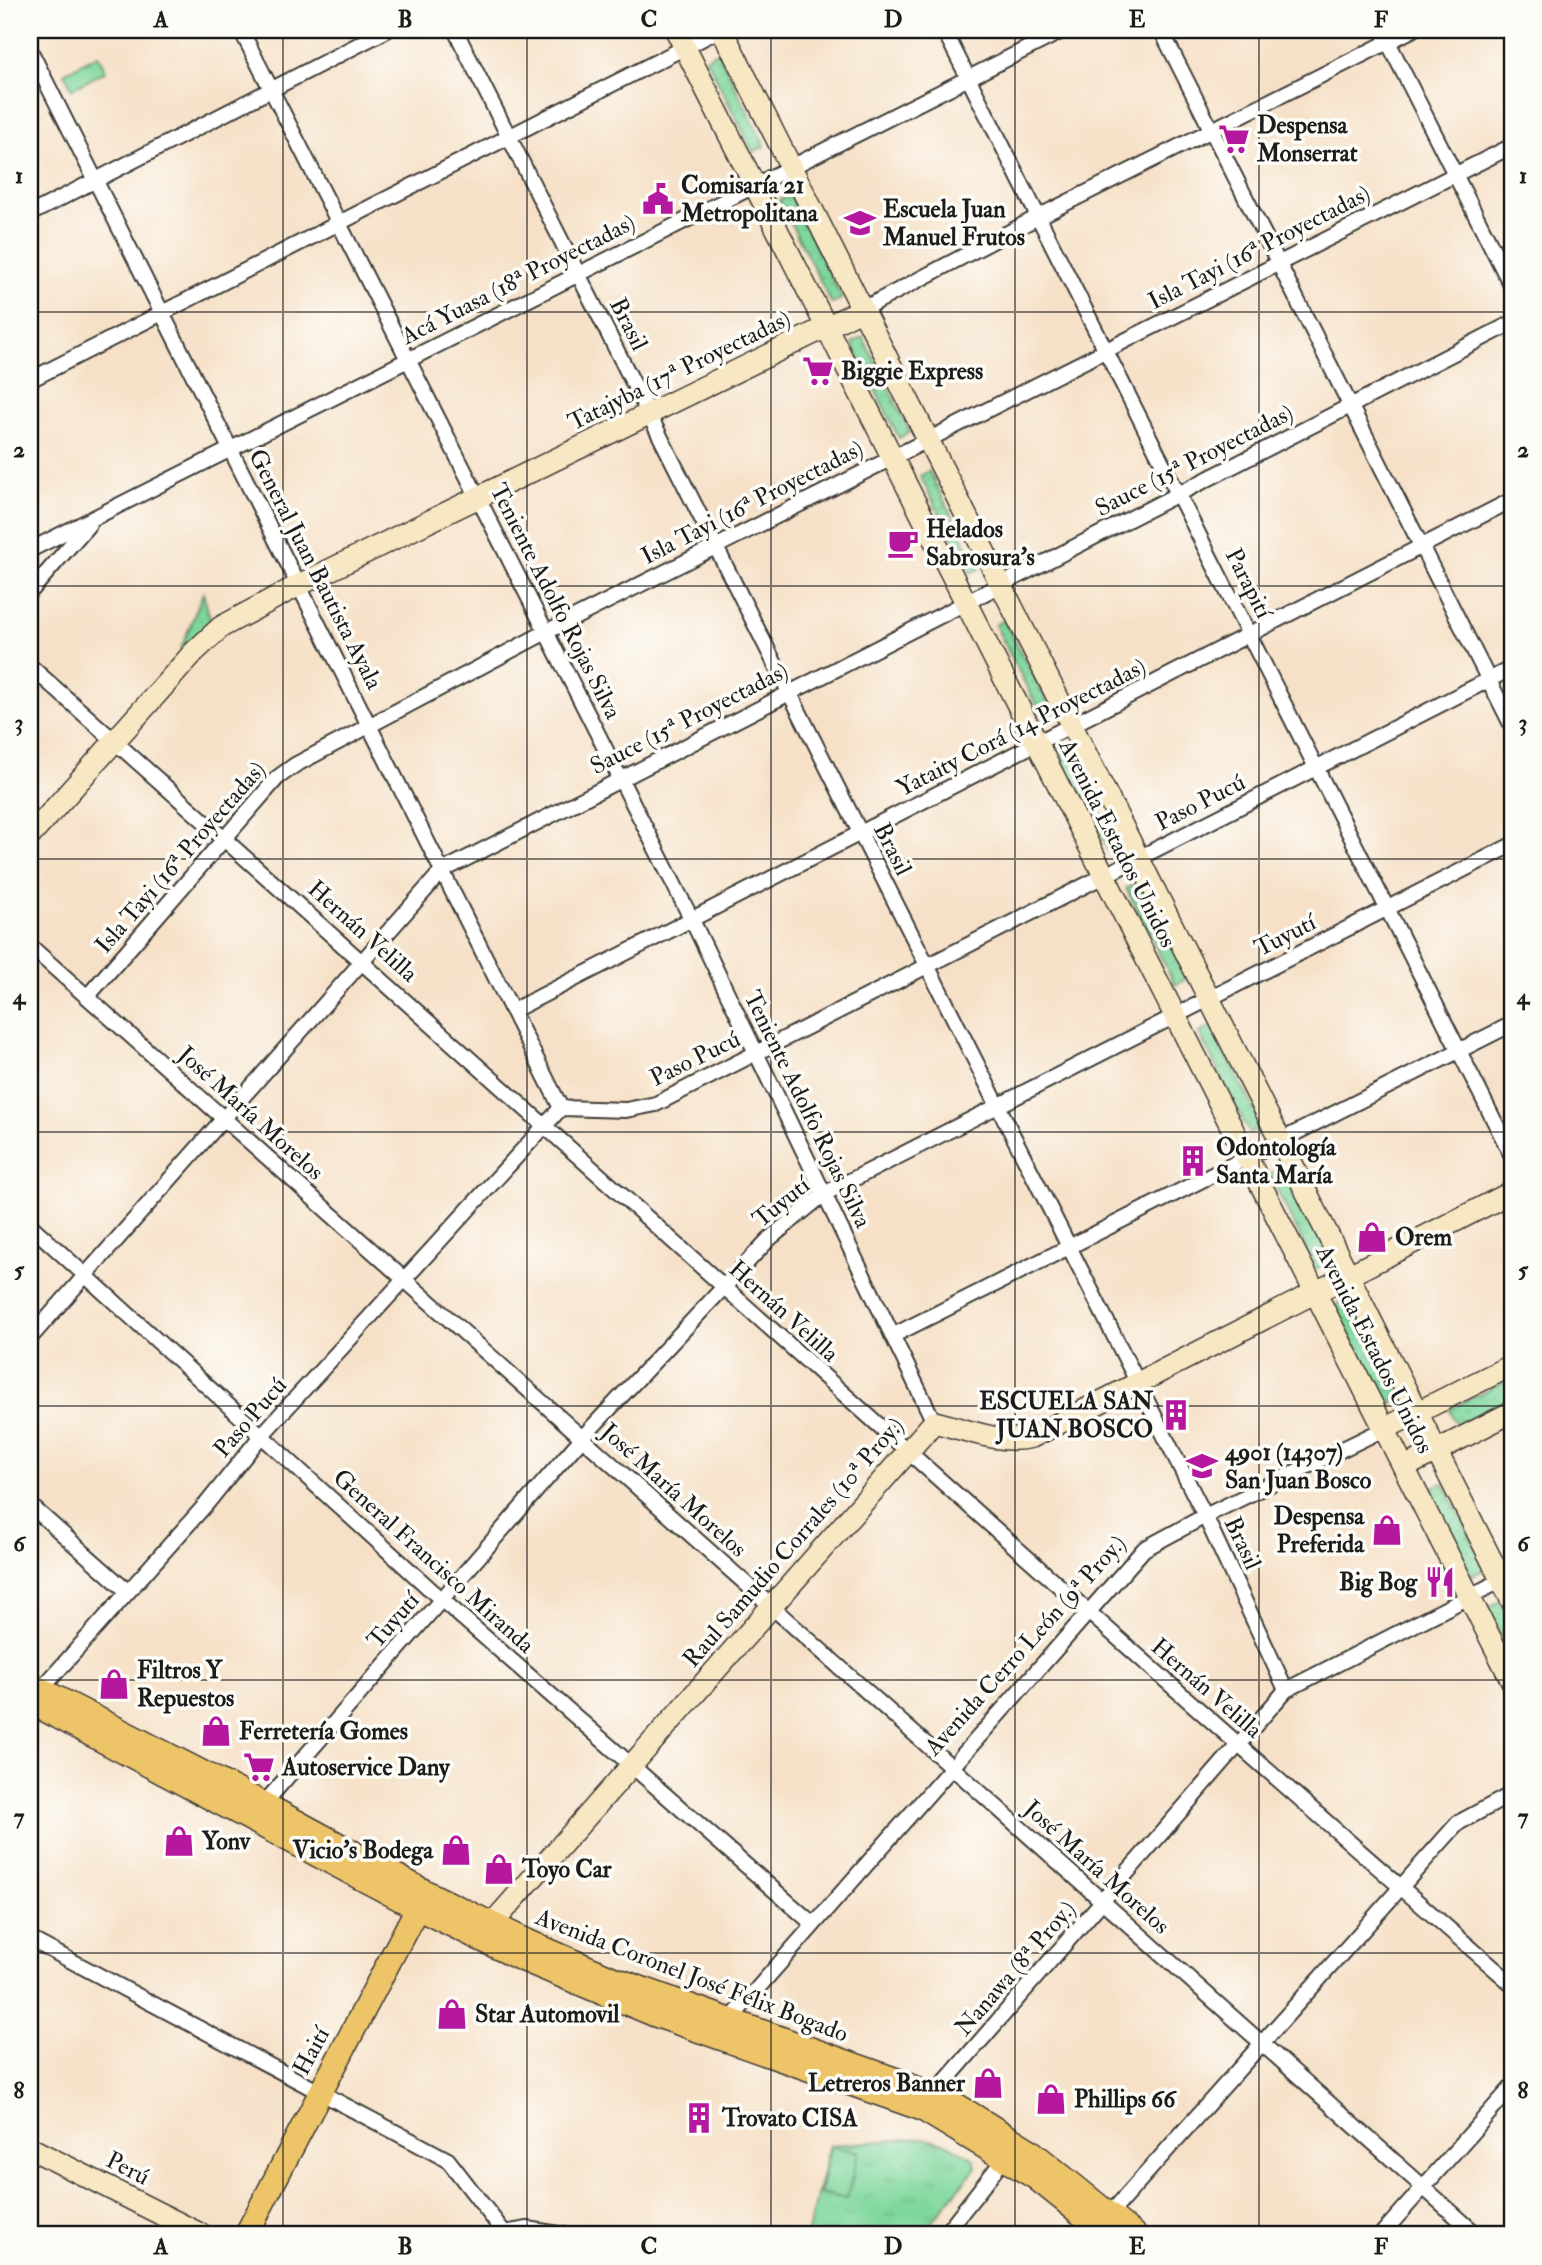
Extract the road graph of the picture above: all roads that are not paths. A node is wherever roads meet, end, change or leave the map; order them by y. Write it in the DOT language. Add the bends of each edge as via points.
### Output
graph roads {
  1 [pos="241,30"];
  2 [pos="387,30"];
  3 [pos="455,30"];
  4 [pos="721,30"];
  5 [pos="944,30"];
  6 [pos="1064,30"];
  7 [pos="1161,30"];
  8 [pos="1412,30"];
  9 [pos="1385,36"];
  10 [pos="680,38"];
  11 [pos="30,50"];
  12 [pos="969,79"];
  13 [pos="271,90"];
  14 [pos="1211,130"];
  15 [pos="509,136"];
  16 [pos="1512,146"];
  17 [pos="791,167"];
  18 [pos="1455,174"];
  19 [pos="95,180"];
  20 [pos="755,185"];
  21 [pos="30,214"];
  22 [pos="1038,217"];
  23 [pos="339,223"];
  24 [pos="1279,263"];
  25 [pos="578,274"];
  26 [pos="1512,287"];
  27 [pos="863,309"];
  28 [pos="162,313"];
  29 [pos="1512,323"];
  30 [pos="826,326"];
  31 [pos="1106,349"];
  32 [pos="408,360"];
  33 [pos="30,380"];
  34 [pos="1350,406"];
  35 [pos="650,416"];
  36 [pos="928,438"];
  37 [pos="230,449"];
  38 [pos="893,456"];
  39 [pos="1178,494"];
  40 [pos="478,498"];
  41 [pos="1512,500"];
  42 [pos="95,518"];
  43 [pos="715,546"];
  44 [pos="1422,547"];
  45 [pos="30,551"];
  46 [pos="1002,584"];
  47 [pos="299,585"];
  48 [pos="30,592"];
  49 [pos="966,602"];
  50 [pos="546,632"];
  51 [pos="1250,635"];
  52 [pos="30,666"];
  53 [pos="1512,668"];
  54 [pos="1489,680"];
  55 [pos="789,693"];
  56 [pos="1073,725"];
  57 [pos="369,726"];
  58 [pos="1512,726"];
  59 [pos="114,740"];
  60 [pos="1038,743"];
  61 [pos="1317,768"];
  62 [pos="621,779"];
  63 [pos="860,834"];
  64 [pos="30,836"];
  65 [pos="226,840"];
  66 [pos="1512,845"];
  67 [pos="1140,859"];
  68 [pos="442,871"];
  69 [pos="1105,876"];
  70 [pos="1387,908"];
  71 [pos="692,920"];
  72 [pos="30,946"];
  73 [pos="362,961"];
  74 [pos="927,967"];
  75 [pos="88,997"];
  76 [pos="1211,998"];
  77 [pos="512,1011"];
  78 [pos="1176,1015"];
  79 [pos="1512,1024"];
  80 [pos="1459,1051"];
  81 [pos="756,1053"];
  82 [pos="998,1106"];
  83 [pos="561,1108"];
  84 [pos="223,1119"];
  85 [pos="545,1124"];
  86 [pos="1283,1140"];
  87 [pos="1512,1156"];
  88 [pos="1248,1158"];
  89 [pos="1512,1192"];
  90 [pos="824,1195"];
  91 [pos="30,1225"];
  92 [pos="1069,1247"];
  93 [pos="86,1274"];
  94 [pos="1350,1275"];
  95 [pos="405,1281"];
  96 [pos="723,1288"];
  97 [pos="1316,1292"];
  98 [pos="892,1336"];
  99 [pos="30,1338"];
  100 [pos="1512,1365"];
  101 [pos="1138,1383"];
  102 [pos="1419,1412"];
  103 [pos="1512,1412"];
  104 [pos="934,1422"];
  105 [pos="1386,1429"];
  106 [pos="261,1436"];
  107 [pos="582,1438"];
  108 [pos="1438,1450"];
  109 [pos="907,1452"];
  110 [pos="1405,1466"];
  111 [pos="30,1505"];
  112 [pos="1205,1516"];
  113 [pos="1502,1580"];
  114 [pos="128,1592"];
  115 [pos="1470,1597"];
  116 [pos="441,1600"];
  117 [pos="1512,1601"];
  118 [pos="771,1608"];
  119 [pos="1087,1613"];
  120 [pos="1512,1681"];
  121 [pos="1286,1690"];
  122 [pos="32,1694"];
  123 [pos="1240,1747"];
  124 [pos="629,1766"];
  125 [pos="951,1768"];
  126 [pos="1512,1794"];
  127 [pos="258,1811"];
  128 [pos="1400,1887"];
  129 [pos="422,1900"];
  130 [pos="1103,1903"];
  131 [pos="492,1924"];
  132 [pos="813,1924"];
  133 [pos="30,1939"];
  134 [pos="1512,1984"];
  135 [pos="728,2022"];
  136 [pos="1261,2044"];
  137 [pos="1512,2087"];
  138 [pos="320,2090"];
  139 [pos="928,2102"];
  140 [pos="30,2148"];
  141 [pos="1011,2150"];
  142 [pos="1423,2187"];
  143 [pos="1109,2225"];
  144 [pos="502,2234"];
  145 [pos="202,2235"];
  146 [pos="246,2235"];
  147 [pos="565,2235"];
  148 [pos="944,2235"];
  149 [pos="1135,2235"];
  150 [pos="1381,2235"];
  151 [pos="1477,2235"];
  1 -- 13 [label="street, Teniente Adolfo Rojas Silva"];
  2 -- 13 [label="street"];
  3 -- 15 [label="street, Brasil"];
  4 -- 10 [label="street"];
  4 -- 17 [label="main road, Avenida Estados Unidos"];
  5 -- 12 [label="street, Parapití"];
  6 -- 12 [label="street, Acá Yuasa (18ª Proyectadas)"];
  7 -- 14 [label="street"];
  8 -- 9 [label="street, Tatajyba (17ª Proyectadas)"];
  9 -- 14 [label="street, Tatajyba (17ª Proyectadas)"];
  9 -- 18 [label="street"];
  10 -- 15 [label="street"];
  10 -- 20 [label="main road, Avenida Estados Unidos"];
  11 -- 19 [label="street, General Juan Bautista Ayala"];
  12 -- 17 [label="street, Acá Yuasa (18ª Proyectadas)"];
  12 -- 22 [label="street, Parapití"];
  13 -- 19 [label="street"];
  13 -- 23 [label="street, Teniente Adolfo Rojas Silva"];
  14 -- 22 [label="street, Tatajyba (17ª Proyectadas)"];
  14 -- 24 [label="street"];
  15 -- 23 [label="street"];
  15 -- 25 [label="street, Brasil"];
  16 -- 18 [label="street, Isla Tayi (16ª Proyectadas)"];
  17 -- 20 [label="street, Acá Yuasa (18ª Proyectadas)"];
  17 -- 27 [label="main road, Avenida Estados Unidos"];
  18 -- 24 [label="street, Isla Tayi (16ª Proyectadas)"];
  18 -- 26 [label="street"];
  19 -- 21 [label="street"];
  19 -- 28 [label="street, General Juan Bautista Ayala"];
  20 -- 25 [label="street, Acá Yuasa (18ª Proyectadas)"];
  20 -- 30 [label="main road, Avenida Estados Unidos"];
  22 -- 27 [label="street, Tatajyba (17ª Proyectadas)"];
  22 -- 31 [label="street, Parapití"];
  23 -- 28 [label="street"];
  23 -- 32 [label="street, Teniente Adolfo Rojas Silva"];
  24 -- 31 [label="street, Isla Tayi (16ª Proyectadas)"];
  24 -- 34 [label="street"];
  25 -- 32 [label="street, Acá Yuasa (18ª Proyectadas)"];
  25 -- 35 [label="street, Brasil"];
  27 -- 30 [label="main road, Tatajyba (17ª Proyectadas)"];
  27 -- 36 [label="main road, Avenida Estados Unidos"];
  28 -- 33 [label="street"];
  28 -- 37 [label="street, General Juan Bautista Ayala"];
  29 -- 34 [label="street, Sauce (15ª Proyectadas)"];
  30 -- 35 [label="main road, Tatajyba (17ª Proyectadas)"];
  30 -- 38 [label="main road, Avenida Estados Unidos"];
  31 -- 36 [label="street, Isla Tayi (16ª Proyectadas)"];
  31 -- 39 [label="street, Parapití"];
  32 -- 37 [label="street, Acá Yuasa (18ª Proyectadas)"];
  32 -- 40 [label="street, Teniente Adolfo Rojas Silva"];
  34 -- 39 [label="street, Sauce (15ª Proyectadas)"];
  34 -- 44 [label="street"];
  35 -- 40 [label="main road, Tatajyba (17ª Proyectadas)"];
  35 -- 43 [label="street, Brasil"];
  36 -- 38 [label="street, Isla Tayi (16ª Proyectadas)"];
  36 -- 46 [label="main road, Avenida Estados Unidos"];
  37 -- 42 [label="street, Acá Yuasa (18ª Proyectadas)"];
  37 -- 47 [label="street, General Juan Bautista Ayala"];
  38 -- 43 [label="street, Isla Tayi (16ª Proyectadas)"];
  38 -- 49 [label="main road, Avenida Estados Unidos"];
  39 -- 46 [label="street, Sauce (15ª Proyectadas)"];
  39 -- 51 [label="street, Parapití"];
  40 -- 47 [label="main road, Tatajyba (17ª Proyectadas)"];
  40 -- 50 [label="street, Teniente Adolfo Rojas Silva"];
  41 -- 44 [label="street, Yataity Corá (14 Proyectadas)"];
  42 -- 45 [label="street, Acá Yuasa (18ª Proyectadas)"];
  42 -- 48 [label="street"];
  43 -- 50 [label="street, Isla Tayi (16ª Proyectadas)"];
  43 -- 55 [label="street, Brasil"];
  44 -- 51 [label="street, Yataity Corá (14 Proyectadas)"];
  44 -- 54 [label="street"];
  46 -- 49 [label="street, Sauce (15ª Proyectadas)"];
  46 -- 56 [label="main road, Avenida Estados Unidos"];
  47 -- 57 [label="street, General Juan Bautista Ayala"];
  47 -- 59 [label="main road, Tatajyba (17ª Proyectadas)" via="215,632"];
  49 -- 55 [label="street, Sauce (15ª Proyectadas)"];
  49 -- 60 [label="main road, Avenida Estados Unidos"];
  50 -- 57 [label="street, Isla Tayi (16ª Proyectadas)"];
  50 -- 62 [label="street, Teniente Adolfo Rojas Silva"];
  51 -- 56 [label="street, Yataity Corá (14 Proyectadas)"];
  51 -- 61 [label="street, Parapití"];
  52 -- 59 [label="street, Hernán Velilla"];
  53 -- 54 [label="street, Paso Pucú"];
  54 -- 58 [label="street"];
  54 -- 61 [label="street, Paso Pucú"];
  55 -- 62 [label="street, Sauce (15ª Proyectadas)"];
  55 -- 63 [label="street, Brasil"];
  56 -- 60 [label="street, Yataity Corá (14 Proyectadas)"];
  56 -- 67 [label="main road, Avenida Estados Unidos"];
  57 -- 65 [label="street, Isla Tayi (16ª Proyectadas)" via="277,778"];
  57 -- 68 [label="street, General Juan Bautista Ayala"];
  59 -- 64 [label="main road, Tatajyba (17ª Proyectadas)"];
  59 -- 65 [label="street, Hernán Velilla"];
  60 -- 63 [label="street, Yataity Corá (14 Proyectadas)"];
  60 -- 69 [label="main road, Avenida Estados Unidos"];
  61 -- 67 [label="street, Paso Pucú"];
  61 -- 70 [label="street, Parapití"];
  62 -- 68 [label="street, Sauce (15ª Proyectadas)"];
  62 -- 71 [label="street, Teniente Adolfo Rojas Silva"];
  63 -- 71 [label="street, Yataity Corá (14 Proyectadas)"];
  63 -- 74 [label="street, Brasil"];
  65 -- 73 [label="street, Hernán Velilla"];
  65 -- 75 [label="street, Isla Tayi (16ª Proyectadas)"];
  66 -- 70 [label="street, Tuyutí"];
  67 -- 69 [label="street, Paso Pucú"];
  67 -- 76 [label="main road, Avenida Estados Unidos"];
  68 -- 73 [label="street, Sauce (15ª Proyectadas)"];
  68 -- 77 [label="street, General Juan Bautista Ayala"];
  69 -- 74 [label="street, Paso Pucú"];
  69 -- 78 [label="main road, Avenida Estados Unidos"];
  70 -- 76 [label="street, Tuyutí"];
  70 -- 80 [label="street, Parapití"];
  71 -- 77 [label="street, Yataity Corá (14 Proyectadas)"];
  71 -- 81 [label="street, Teniente Adolfo Rojas Silva"];
  72 -- 75 [label="street, José María Morelos"];
  73 -- 84 [label="street, Sauce (15ª Proyectadas)"];
  73 -- 85 [label="street, Hernán Velilla"];
  74 -- 81 [label="street, Paso Pucú"];
  74 -- 82 [label="street, Brasil"];
  75 -- 84 [label="street, José María Morelos"];
  76 -- 78 [label="street, Tuyutí"];
  76 -- 86 [label="main road, Avenida Estados Unidos"];
  77 -- 83 [label="street, General Juan Bautista Ayala"];
  78 -- 82 [label="street, Tuyutí"];
  78 -- 88 [label="main road, Avenida Estados Unidos"];
  79 -- 80 [label="street"];
  80 -- 86 [label="street"];
  80 -- 87 [label="street, Parapití"];
  81 -- 83 [label="street, Paso Pucú" via="656,1104 626,1110"];
  81 -- 90 [label="street, Teniente Adolfo Rojas Silva"];
  82 -- 90 [label="street, Tuyutí"];
  82 -- 92 [label="street, Brasil"];
  83 -- 85 [label="street, Paso Pucú"];
  84 -- 93 [label="street, Sauce (15ª Proyectadas)"];
  84 -- 95 [label="street, José María Morelos"];
  85 -- 95 [label="street, Paso Pucú"];
  85 -- 96 [label="street, Hernán Velilla"];
  86 -- 88 [label="street"];
  86 -- 94 [label="main road, Avenida Estados Unidos"];
  88 -- 92 [label="street"];
  88 -- 97 [label="main road, Avenida Estados Unidos"];
  89 -- 94 [label="main road, Raul Samudio Corrales (10ª Proy.)"];
  90 -- 96 [label="street, Tuyutí" via="769,1239"];
  90 -- 98 [label="street, Teniente Adolfo Rojas Silva"];
  91 -- 93 [label="street, General Francisco Miranda"];
  92 -- 98 [label="street"];
  92 -- 101 [label="street, Brasil"];
  93 -- 99 [label="street, Sauce (15ª Proyectadas)"];
  93 -- 106 [label="street, General Francisco Miranda"];
  94 -- 97 [label="main road, Raul Samudio Corrales (10ª Proy.)"];
  94 -- 102 [label="main road, Avenida Estados Unidos"];
  95 -- 106 [label="street, Paso Pucú"];
  95 -- 107 [label="street, José María Morelos"];
  96 -- 107 [label="street, Tuyutí"];
  96 -- 109 [label="street, Hernán Velilla"];
  97 -- 101 [label="main road, Raul Samudio Corrales (10ª Proy.)"];
  97 -- 105 [label="main road, Avenida Estados Unidos"];
  98 -- 104 [label="street, Teniente Adolfo Rojas Silva"];
  100 -- 102 [label="main road, Avenida Cerro León (9ª Proy.)"];
  101 -- 104 [label="main road, Raul Samudio Corrales (10ª Proy.)" via="1021,1440"];
  101 -- 112 [label="street, Brasil"];
  102 -- 105 [label="main road, Avenida Cerro León (9ª Proy.)"];
  102 -- 108 [label="main road, Avenida Estados Unidos"];
  103 -- 108 [label="main road"];
  104 -- 109 [label="main road, Raul Samudio Corrales (10ª Proy.)"];
  105 -- 110 [label="main road, Avenida Estados Unidos"];
  105 -- 112 [label="street, Avenida Cerro León (9ª Proy.)"];
  106 -- 114 [label="street, Paso Pucú"];
  106 -- 116 [label="street, General Francisco Miranda"];
  107 -- 116 [label="street, Tuyutí"];
  107 -- 118 [label="street, José María Morelos"];
  108 -- 110 [label="main road"];
  108 -- 113 [label="main road, Avenida Estados Unidos"];
  109 -- 118 [label="main road, Raul Samudio Corrales (10ª Proy.)"];
  109 -- 119 [label="street, Hernán Velilla"];
  110 -- 115 [label="main road, Avenida Estados Unidos"];
  111 -- 114 [label="street"];
  112 -- 119 [label="street, Avenida Cerro León (9ª Proy.)" via="1144,1549"];
  112 -- 121 [label="street, Brasil"];
  113 -- 115 [label="street, Nanawa (8ª Proy.)"];
  113 -- 117 [label="main road, Avenida Estados Unidos"];
  114 -- 122 [label="street, Paso Pucú"];
  115 -- 120 [label="main road, Avenida Estados Unidos"];
  115 -- 121 [label="street, Nanawa (8ª Proy.)"];
  116 -- 124 [label="street, General Francisco Miranda"];
  116 -- 127 [label="street, Tuyutí"];
  118 -- 124 [label="main road, Raul Samudio Corrales (10ª Proy.)"];
  118 -- 125 [label="street, José María Morelos"];
  119 -- 123 [label="street, Hernán Velilla"];
  119 -- 125 [label="street, Avenida Cerro León (9ª Proy.)"];
  121 -- 123 [label="street, Nanawa (8ª Proy.)"];
  122 -- 127 [label="main road, Avenida Coronel José Félix Bogado"];
  123 -- 128 [label="street, Hernán Velilla"];
  123 -- 130 [label="street, Nanawa (8ª Proy.)"];
  124 -- 131 [label="main road, Raul Samudio Corrales (10ª Proy.)"];
  124 -- 132 [label="street, General Francisco Miranda"];
  125 -- 130 [label="street, José María Morelos"];
  125 -- 132 [label="street, Avenida Cerro León (9ª Proy.)"];
  126 -- 128 [label="street" via="1458,1823"];
  127 -- 129 [label="main road, Avenida Coronel José Félix Bogado"];
  128 -- 134 [label="street, Hernán Velilla"];
  128 -- 136 [label="street"];
  129 -- 131 [label="main road, Avenida Coronel José Félix Bogado"];
  129 -- 138 [label="main road, Haití"];
  129 -- 139 [label="main road, Avenida Coronel José Félix Bogado" via="519,1958 655,2015"];
  130 -- 136 [label="street, José María Morelos"];
  130 -- 139 [label="street, Nanawa (8ª Proy.)"];
  131 -- 135 [label="main road, Avenida Coronel José Félix Bogado" via="610,1977"];
  132 -- 135 [label="street, Avenida Cerro León (9ª Proy.)"];
  133 -- 138 [label="street"];
  135 -- 139 [label="main road, Avenida Coronel José Félix Bogado"];
  136 -- 142 [label="street, José María Morelos"];
  136 -- 143 [label="street"];
  137 -- 142 [label="street"];
  138 -- 144 [label="street" via="448,2160"];
  138 -- 146 [label="main road, Haití"];
  139 -- 141 [label="main road, Avenida Coronel José Félix Bogado"];
  140 -- 145 [label="main road, Perú"];
  141 -- 143 [label="main road, Avenida Coronel José Félix Bogado"];
  141 -- 148 [label="street"];
  142 -- 150 [label="street"];
  142 -- 151 [label="street, José María Morelos"];
  143 -- 149 [label="main road, Avenida Coronel José Félix Bogado"];
  144 -- 147 [label="street" via="528,2229"];
}
